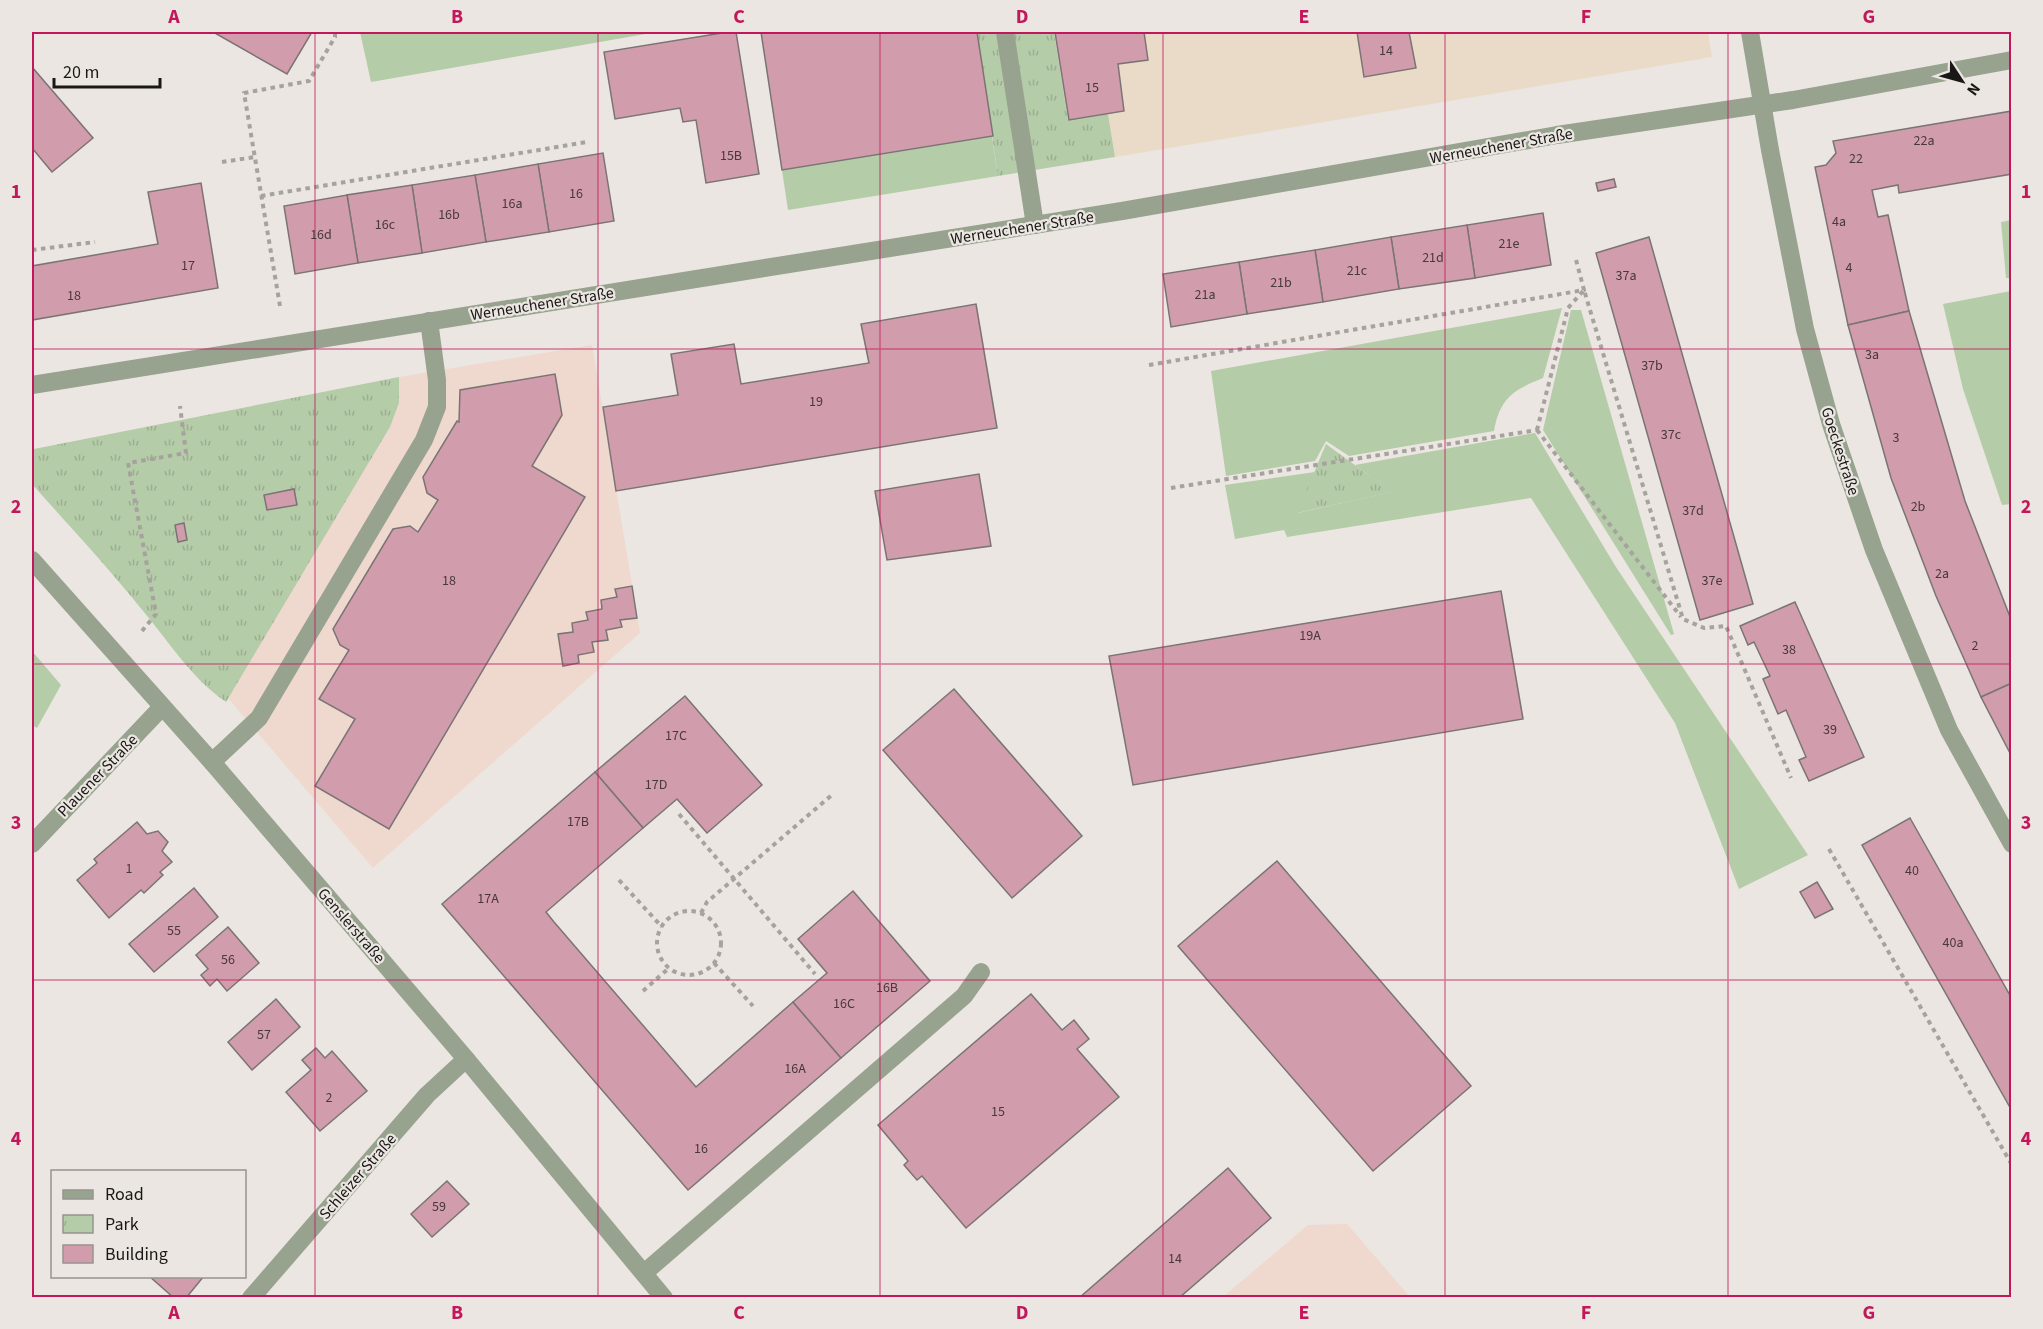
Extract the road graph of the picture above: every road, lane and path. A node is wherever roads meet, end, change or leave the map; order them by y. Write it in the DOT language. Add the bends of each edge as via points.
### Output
graph roads {
  1 [pos="335,32"];
  2 [pos="1005,32"];
  3 [pos="1750,32"];
  4 [pos="2012,60"];
  5 [pos="1762,105"];
  6 [pos="587,142"];
  7 [pos="255,157"];
  8 [pos="222,162"];
  9 [pos="261,196"];
  10 [pos="1035,225"];
  11 [pos="95,242"];
  12 [pos="32,250"];
  13 [pos="1575,256"];
  14 [pos="1584,290"];
  15 [pos="280,306"];
  16 [pos="429,321"];
  17 [pos="1149,365"];
  18 [pos="32,385"];
  19 [pos="180,406"];
  20 [pos="1537,430"];
  21 [pos="1171,488"];
  22 [pos="32,560"];
  23 [pos="1683,619"];
  24 [pos="142,631"];
  25 [pos="162,707"];
  26 [pos="212,762"];
  27 [pos="1791,778"];
  28 [pos="833,794"];
  29 [pos="679,814"];
  30 [pos="32,844"];
  31 [pos="2012,844"];
  32 [pos="1829,849"];
  33 [pos="735,878"];
  34 [pos="619,880"];
  35 [pos="701,913"];
  36 [pos="662,927"];
  37 [pos="714,963"];
  38 [pos="669,968"];
  39 [pos="981,972"];
  40 [pos="815,974"];
  41 [pos="643,991"];
  42 [pos="753,1006"];
  43 [pos="466,1059"];
  44 [pos="2012,1165"];
  45 [pos="644,1273"];
  46 [pos="251,1298"];
  47 [pos="664,1298"];
  1 -- 7 [label="path" via="309,81 244,93"];
  2 -- 10 [label="street"];
  3 -- 5 [label="street, Goeckestraße"];
  4 -- 5 [label="street, Werneuchener Straße"];
  5 -- 10 [label="street, Werneuchener Straße" via="1557,135"];
  5 -- 31 [label="street, Goeckestraße" via="1805,329 1831,424 1874,550 1949,730"];
  6 -- 9 [label="path"];
  7 -- 8 [label="path"];
  7 -- 9 [label="path"];
  9 -- 15 [label="path"];
  10 -- 16 [label="street, Werneuchener Straße"];
  11 -- 12 [label="path"];
  13 -- 14 [label="path"];
  14 -- 17 [label="path"];
  14 -- 20 [label="path" via="1568,308"];
  14 -- 23 [label="path"];
  16 -- 18 [label="street, Werneuchener Straße"];
  16 -- 26 [label="street" via="437,407 424,440 259,718"];
  19 -- 24 [label="path" via="186,453 129,463 156,614"];
  20 -- 21 [label="path"];
  20 -- 23 [label="path"];
  22 -- 25 [label="street, Genslerstraße"];
  23 -- 27 [label="path" via="1704,628 1726,626"];
  25 -- 26 [label="street, Genslerstraße"];
  25 -- 30 [label="street, Plauener Straße"];
  26 -- 43 [label="street, Genslerstraße"];
  28 -- 33 [label="path"];
  29 -- 33 [label="path"];
  32 -- 44 [label="path"];
  33 -- 35 [label="path" via="707,902"];
  33 -- 40 [label="path"];
  34 -- 36 [label="path"];
  35 -- 36 [label="path" via="681,912 671,916"];
  35 -- 37 [label="path" via="718,927 721,938"];
  36 -- 38 [label="path" via="657,944"];
  37 -- 38 [label="path" via="692,975"];
  37 -- 42 [label="path"];
  38 -- 41 [label="path"];
  39 -- 45 [label="street" via="964,996"];
  43 -- 45 [label="street, Genslerstraße"];
  43 -- 46 [label="street, Schleizer Straße" via="427,1095"];
  45 -- 47 [label="street, Genslerstraße"];
}
